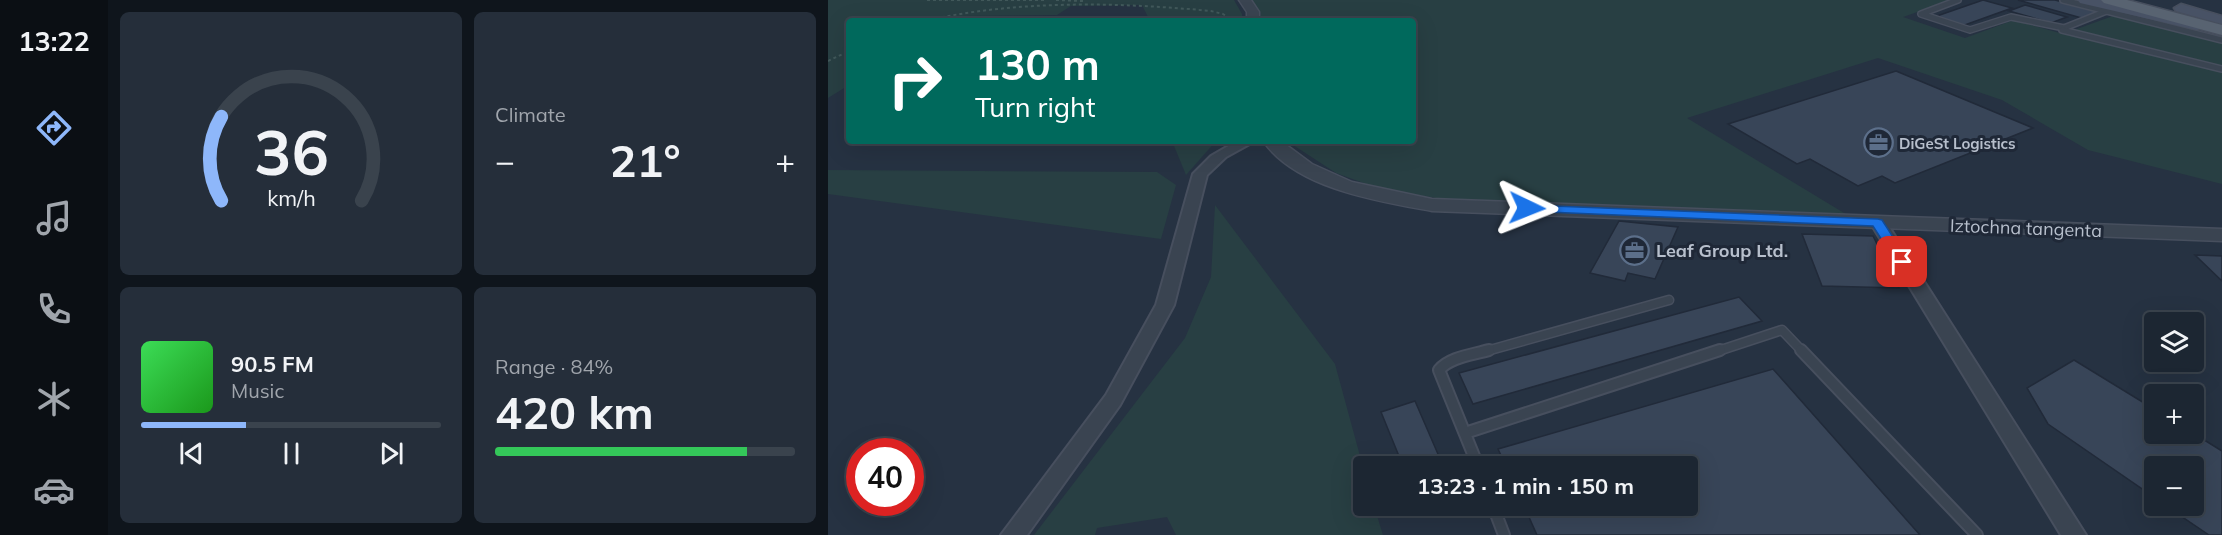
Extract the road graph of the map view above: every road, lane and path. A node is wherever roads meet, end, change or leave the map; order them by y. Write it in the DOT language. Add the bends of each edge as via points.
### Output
graph roads {
  1 [pos="927,0"];
  2 [pos="1044,0"];
  3 [pos="1056,0"];
  4 [pos="1245,0"];
  5 [pos="1958,0"];
  6 [pos="2063,0"];
  7 [pos="2085,0"];
  8 [pos="2130,0"];
  9 [pos="2154,0"];
  10 [pos="1111,3"];
  11 [pos="2110,6"];
  12 [pos="936,18"];
  13 [pos="1229,18"];
  14 [pos="1253,18"];
  15 [pos="2222,22"];
  16 [pos="2057,28"];
  17 [pos="2222,31"];
  18 [pos="2222,40"];
  19 [pos="846,52"];
  20 [pos="828,61"];
  21 [pos="2222,69"];
  22 [pos="1240,144"];
  23 [pos="1274,144"];
  24 [pos="1878,222"];
  25 [pos="2222,235"];
  26 [pos="1669,300"];
  27 [pos="1465,433"];
  28 [pos="1474,456"];
  29 [pos="1497,516"];
  30 [pos="1013,535"];
  31 [pos="1504,535"];
  32 [pos="1977,535"];
  33 [pos="2074,535"];
  1 -- 2 [label="path"];
  3 -- 10 [label="path"];
  4 -- 14 [label="street"];
  5 -- 16 [label="lane" via="1921,14 1970,30 2011,17"];
  6 -- 11 [label="lane"];
  7 -- 11 [label="main road"];
  8 -- 15 [label="main road"];
  9 -- 15 [label="main road"];
  10 -- 12 [label="path" via="1002,8"];
  10 -- 13 [label="path" via="1207,10"];
  11 -- 16 [label="lane" via="2067,28"];
  11 -- 17 [label="main road"];
  11 -- 18 [label="lane"];
  16 -- 21 [label="lane"];
  19 -- 20 [label="path"];
  22 -- 30 [label="street" via="1214,158 1200,174 1164,305 1113,400"];
  23 -- 24 [label="street, Iztochna tangenta" via="1284,155 1323,179 1372,194 1432,205"];
  24 -- 25 [label="street, Iztochna tangenta"];
  24 -- 33 [label="street"];
  26 -- 27 [label="lane" via="1444,364 1439,370"];
  27 -- 28 [label="lane"];
  27 -- 32 [label="lane" via="1782,330"];
  29 -- 31 [label="lane"];
}
